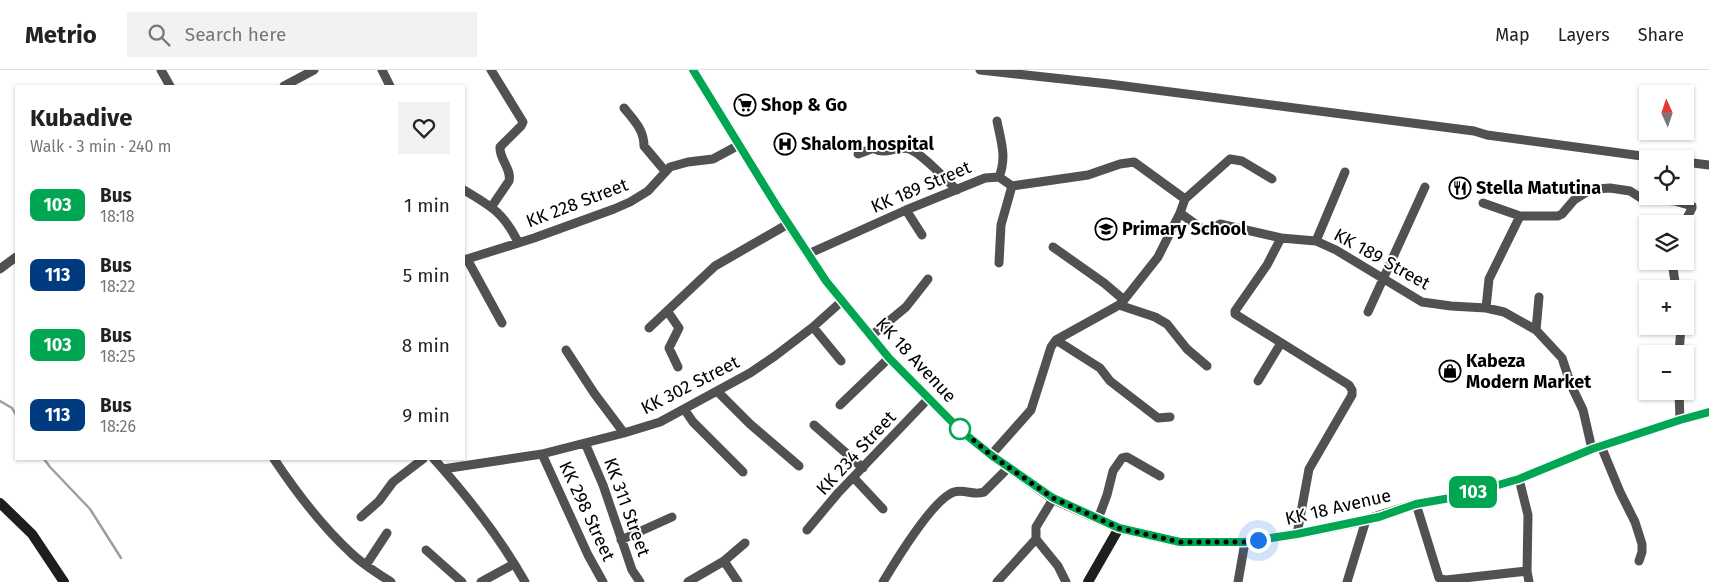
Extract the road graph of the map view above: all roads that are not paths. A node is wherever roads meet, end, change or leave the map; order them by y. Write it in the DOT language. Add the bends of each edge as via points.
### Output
graph roads {
  1 [pos="161,70"];
  2 [pos="314,70"];
  3 [pos="382,70"];
  4 [pos="491,70"];
  5 [pos="693,70"];
  6 [pos="980,70"];
  7 [pos="169,85"];
  8 [pos="286,85"];
  9 [pos="390,85"];
  10 [pos="624,108"];
  11 [pos="997,122"];
  12 [pos="739,145"];
  13 [pos="858,154"];
  14 [pos="1639,156"];
  15 [pos="1694,163"];
  16 [pos="1709,165"];
  17 [pos="665,171"];
  18 [pos="1345,172"];
  19 [pos="999,177"];
  20 [pos="1272,179"];
  21 [pos="1012,186"];
  22 [pos="1425,188"];
  23 [pos="957,190"];
  24 [pos="465,191"];
  25 [pos="1185,199"];
  26 [pos="1483,203"];
  27 [pos="492,206"];
  28 [pos="906,210"];
  29 [pos="1180,213"];
  30 [pos="1688,215"];
  31 [pos="1520,216"];
  32 [pos="788,224"];
  33 [pos="922,235"];
  34 [pos="1281,238"];
  35 [pos="1316,241"];
  36 [pos="518,242"];
  37 [pos="1053,246"];
  38 [pos="808,254"];
  39 [pos="15,258"];
  40 [pos="465,260"];
  41 [pos="999,263"];
  42 [pos="0,269"];
  43 [pos="928,279"];
  44 [pos="1384,279"];
  45 [pos="1539,297"];
  46 [pos="842,301"];
  47 [pos="1121,302"];
  48 [pos="1486,308"];
  49 [pos="668,312"];
  50 [pos="1368,312"];
  51 [pos="502,323"];
  52 [pos="813,326"];
  53 [pos="649,328"];
  54 [pos="1536,330"];
  55 [pos="871,336"];
  56 [pos="1056,340"];
  57 [pos="1281,342"];
  58 [pos="566,350"];
  59 [pos="889,358"];
  60 [pos="841,361"];
  61 [pos="1207,366"];
  62 [pos="678,367"];
  63 [pos="1258,381"];
  64 [pos="717,391"];
  65 [pos="928,399"];
  66 [pos="1679,400"];
  67 [pos="840,405"];
  68 [pos="684,409"];
  69 [pos="1709,412"];
  70 [pos="1170,417"];
  71 [pos="1680,420"];
  72 [pos="814,425"];
  73 [pos="624,434"];
  74 [pos="585,442"];
  75 [pos="1596,448"];
  76 [pos="542,454"];
  77 [pos="991,455"];
  78 [pos="275,460"];
  79 [pos="422,460"];
  80 [pos="435,460"];
  81 [pos="799,466"];
  82 [pos="1009,467"];
  83 [pos="863,468"];
  84 [pos="443,469"];
  85 [pos="742,472"];
  86 [pos="1160,476"];
  87 [pos="854,478"];
  88 [pos="1519,479"];
  89 [pos="1053,498"];
  90 [pos="0,503"];
  91 [pos="1416,504"];
  92 [pos="884,509"];
  93 [pos="362,517"];
  94 [pos="672,517"];
  95 [pos="1098,519"];
  96 [pos="1366,520"];
  97 [pos="1119,528"];
  98 [pos="807,530"];
  99 [pos="387,533"];
  100 [pos="1297,534"];
  101 [pos="1036,538"];
  102 [pos="621,540"];
  103 [pos="1245,542"];
  104 [pos="745,543"];
  105 [pos="426,550"];
  106 [pos="724,561"];
  107 [pos="1639,561"];
  108 [pos="514,564"];
  109 [pos="366,565"];
  110 [pos="1527,572"];
  111 [pos="64,582"];
  112 [pos="391,582"];
  113 [pos="462,582"];
  114 [pos="481,582"];
  115 [pos="524,582"];
  116 [pos="603,582"];
  117 [pos="640,582"];
  118 [pos="688,582"];
  119 [pos="738,582"];
  120 [pos="883,582"];
  121 [pos="997,582"];
  122 [pos="1066,582"];
  123 [pos="1088,582"];
  124 [pos="1238,582"];
  125 [pos="1347,582"];
  126 [pos="1529,582"];
  1 -- 7 [label="street"];
  2 -- 8 [label="street"];
  3 -- 9 [label="street"];
  4 -- 27 [label="street" via="523,122 500,147 510,176"];
  5 -- 12 [label="main road, KK 18 Avenue"];
  6 -- 14 [label="street" via="1474,131"];
  10 -- 17 [label="street" via="640,127 644,146"];
  11 -- 19 [label="street" via="1004,165"];
  12 -- 17 [label="street, KK 228 Street" via="713,159 677,164"];
  12 -- 32 [label="main road, KK 18 Avenue"];
  13 -- 23 [label="street" via="874,148 881,151 908,148"];
  15 -- 16 [label="street"];
  17 -- 36 [label="street, KK 228 Street" via="654,186 630,202"];
  18 -- 35 [label="street"];
  19 -- 21 [label="street, KK 189 Street"];
  19 -- 23 [label="street, KK 189 Street" via="985,178"];
  20 -- 25 [label="street" via="1242,161 1230,159"];
  21 -- 25 [label="street" via="1088,175 1134,162"];
  21 -- 41 [label="street" via="1001,225"];
  22 -- 44 [label="street"];
  23 -- 28 [label="street, KK 189 Street"];
  24 -- 27 [label="street, KK 228 Street"];
  25 -- 29 [label="street"];
  26 -- 31 [label="street"];
  27 -- 36 [label="street, KK 228 Street" via="505,219"];
  28 -- 33 [label="street"];
  28 -- 38 [label="street, KK 189 Street"];
  29 -- 34 [label="street, KK 189 Street" via="1205,231 1220,224"];
  29 -- 47 [label="street" via="1158,257"];
  30 -- 31 [label="street" via="1692,206 1670,200 1641,198 1630,191 1610,188 1580,196 1558,216"];
  31 -- 48 [label="street" via="1489,279"];
  32 -- 38 [label="main road, KK 18 Avenue"];
  32 -- 49 [label="street" via="715,266"];
  34 -- 35 [label="street, KK 189 Street"];
  34 -- 57 [label="street" via="1267,265 1235,311"];
  35 -- 44 [label="street, KK 189 Street"];
  36 -- 40 [label="street"];
  37 -- 47 [label="street" via="1104,283"];
  38 -- 46 [label="main road, KK 18 Avenue"];
  39 -- 42 [label="street"];
  40 -- 51 [label="street"];
  43 -- 55 [label="street" via="906,307"];
  44 -- 48 [label="street, KK 189 Street" via="1422,302"];
  44 -- 50 [label="street"];
  45 -- 54 [label="street"];
  46 -- 52 [label="street, KK 302 Street"];
  46 -- 55 [label="main road, KK 18 Avenue"];
  47 -- 56 [label="street"];
  47 -- 61 [label="street" via="1167,324"];
  48 -- 54 [label="street, KK 189 Street" via="1504,312"];
  49 -- 53 [label="street"];
  49 -- 62 [label="street" via="679,328 669,348"];
  52 -- 60 [label="street"];
  52 -- 64 [label="street, KK 302 Street" via="750,373"];
  54 -- 75 [label="street, KK 189 Street" via="1562,358"];
  55 -- 59 [label="main road, KK 18 Avenue"];
  56 -- 70 [label="street" via="1100,368 1110,381 1158,418"];
  56 -- 77 [label="street" via="1031,410"];
  57 -- 63 [label="street"];
  57 -- 100 [label="street" via="1352,390 1309,469"];
  58 -- 73 [label="street"];
  59 -- 65 [label="main road, KK 18 Avenue"];
  59 -- 67 [label="street"];
  64 -- 68 [label="street, KK 302 Street"];
  64 -- 81 [label="street"];
  65 -- 77 [label="main road, KK 18 Avenue"];
  65 -- 83 [label="street, KK 234 Street"];
  66 -- 71 [label="street"];
  68 -- 73 [label="street, KK 302 Street" via="660,422"];
  68 -- 85 [label="street"];
  69 -- 71 [label="main road, KK 18 Avenue"];
  71 -- 75 [label="main road, KK 18 Avenue"];
  72 -- 83 [label="street"];
  73 -- 74 [label="street, KK 302 Street"];
  74 -- 76 [label="street, KK 302 Street"];
  74 -- 102 [label="street, KK 311 Street"];
  75 -- 88 [label="main road, KK 18 Avenue"];
  75 -- 107 [label="street, KK 189 Street" via="1640,537 1642,552"];
  76 -- 84 [label="street, KK 302 Street"];
  76 -- 116 [label="street, KK 298 Street"];
  77 -- 82 [label="main road, KK 18 Avenue"];
  78 -- 109 [label="street" via="310,508"];
  79 -- 93 [label="street" via="393,482"];
  80 -- 84 [label="street"];
  82 -- 89 [label="main road, KK 18 Avenue"];
  82 -- 120 [label="street" via="984,492 962,491 946,496 923,522"];
  83 -- 87 [label="street, KK 234 Street"];
  84 -- 108 [label="street"];
  86 -- 95 [label="street" via="1127,457 1122,458 1113,471"];
  87 -- 92 [label="street"];
  87 -- 98 [label="street, KK 234 Street"];
  88 -- 91 [label="main road, KK 18 Avenue" via="1456,497"];
  88 -- 110 [label="street" via="1528,515"];
  89 -- 95 [label="main road, KK 18 Avenue"];
  89 -- 101 [label="street" via="1036,527"];
  90 -- 111 [label="main road" via="32,534"];
  91 -- 96 [label="main road, KK 18 Avenue"];
  91 -- 110 [label="street" via="1439,578"];
  94 -- 102 [label="street"];
  95 -- 97 [label="main road, KK 18 Avenue"];
  96 -- 100 [label="main road, KK 18 Avenue"];
  96 -- 125 [label="street"];
  97 -- 103 [label="main road, KK 18 Avenue" via="1180,542"];
  97 -- 123 [label="main road"];
  99 -- 109 [label="street"];
  100 -- 103 [label="main road, KK 18 Avenue"];
  101 -- 121 [label="street"];
  101 -- 122 [label="street"];
  102 -- 117 [label="street, KK 311 Street"];
  103 -- 124 [label="street"];
  104 -- 106 [label="street"];
  105 -- 113 [label="street"];
  106 -- 118 [label="street"];
  106 -- 119 [label="street"];
  108 -- 114 [label="street"];
  108 -- 115 [label="street"];
  109 -- 112 [label="street"];
  110 -- 126 [label="street"];
}
